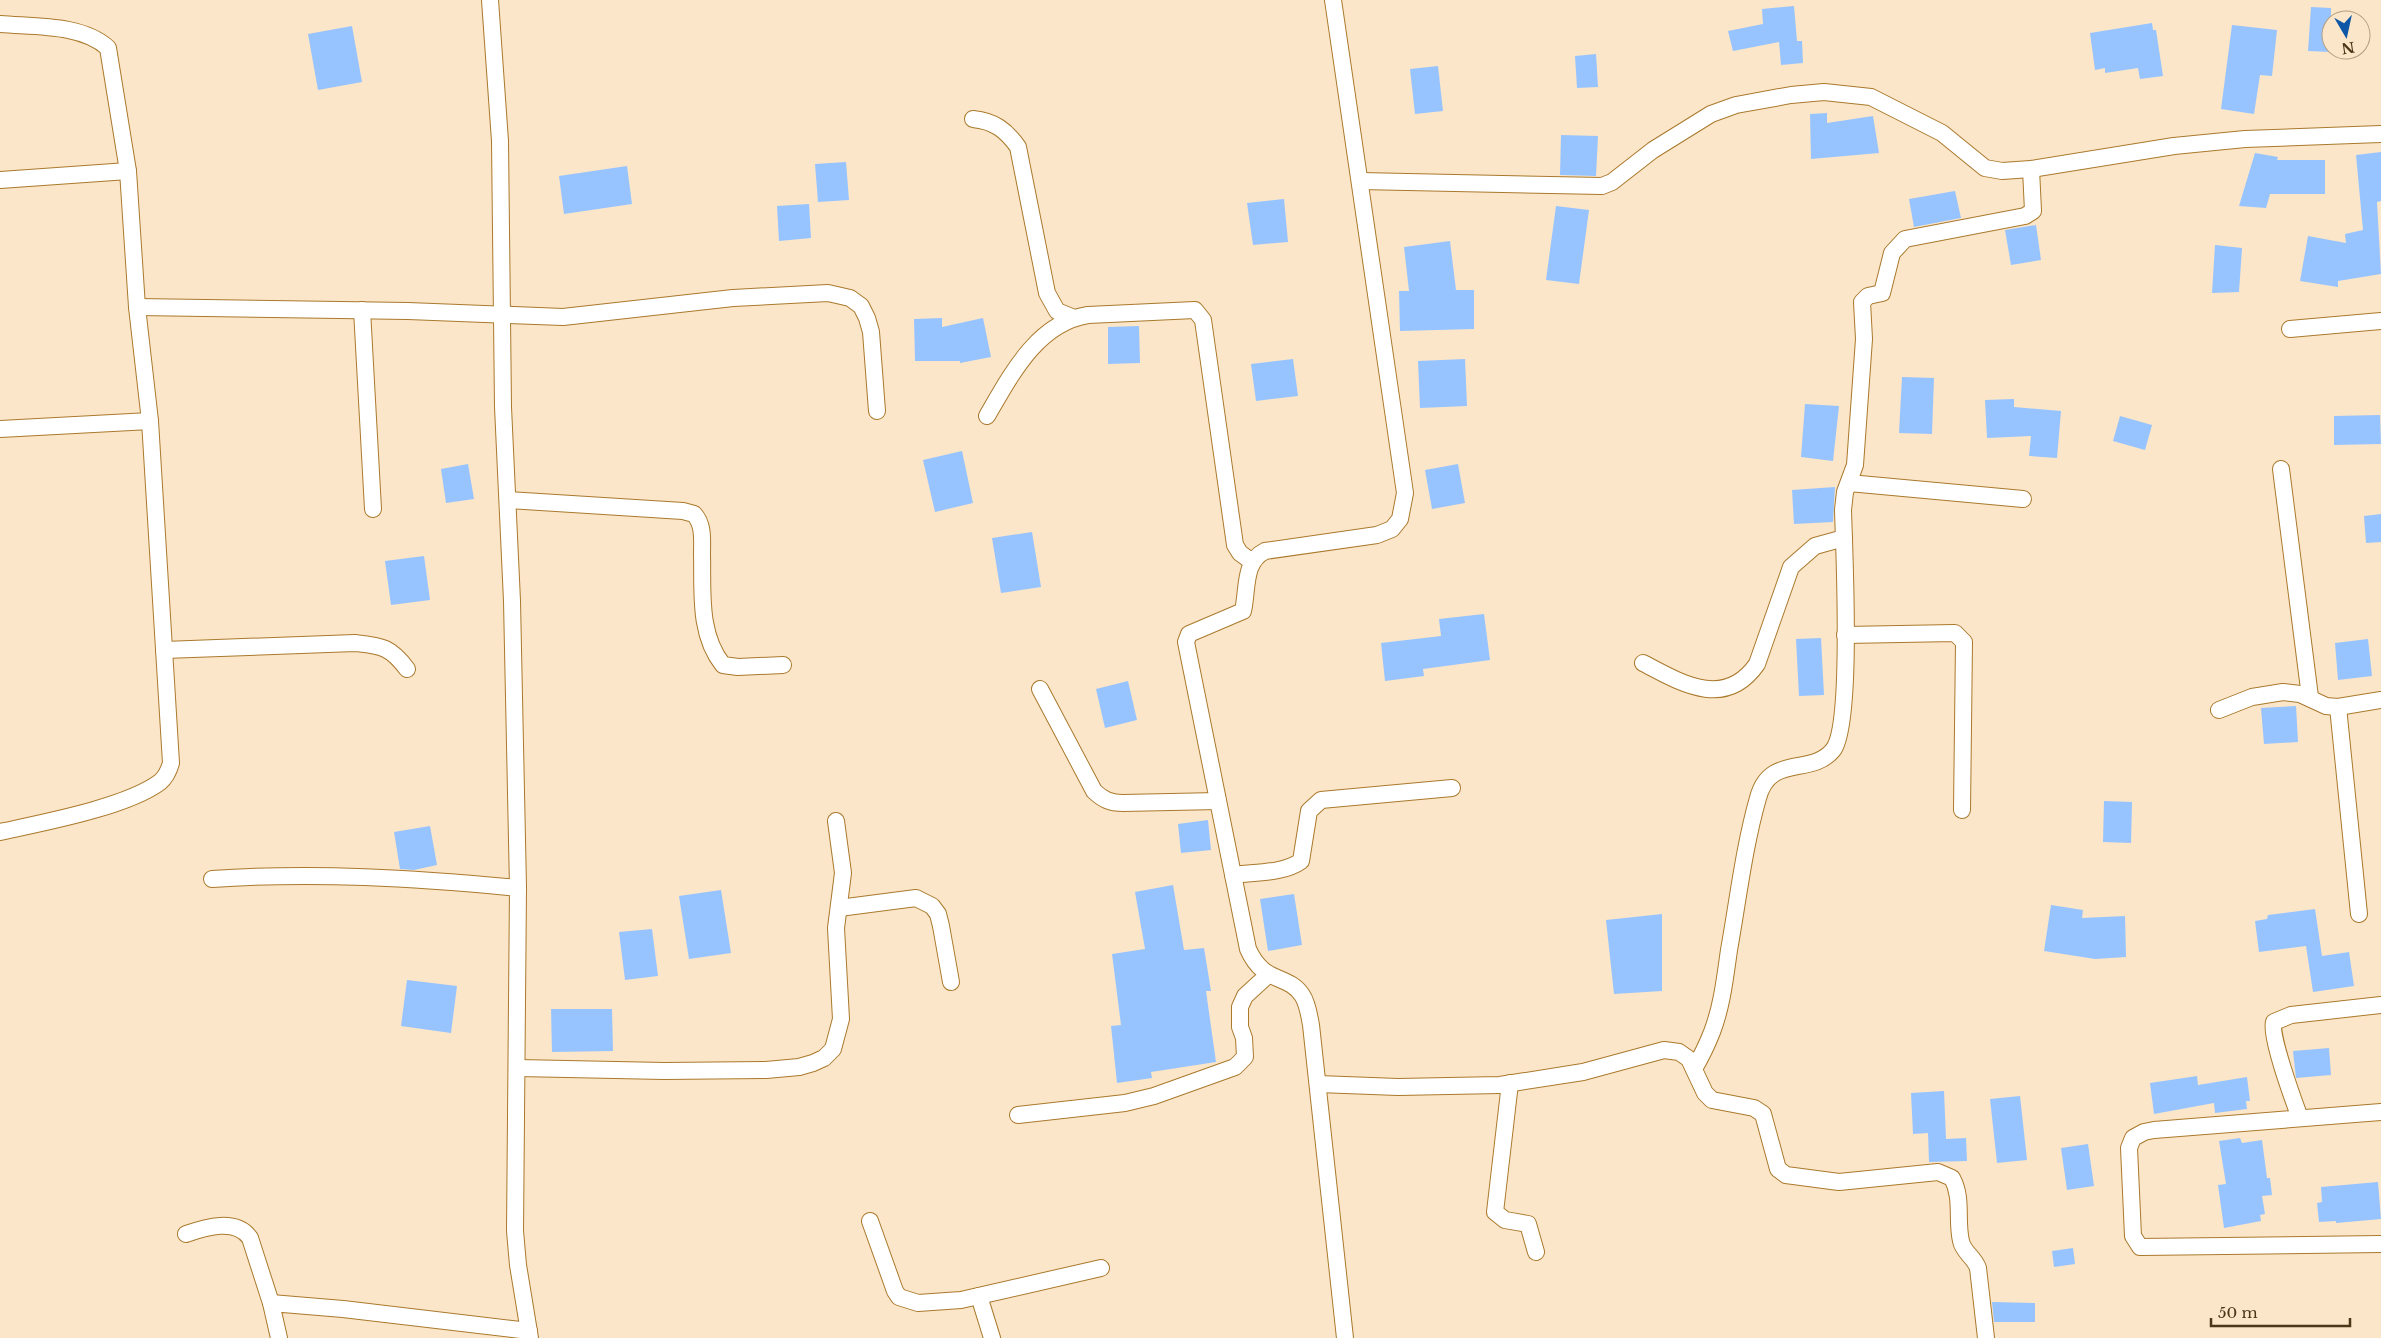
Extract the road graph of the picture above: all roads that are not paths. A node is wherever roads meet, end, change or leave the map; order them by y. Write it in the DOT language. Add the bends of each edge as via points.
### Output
graph roads {
  1 [pos="490,0"];
  2 [pos="1333,0"];
  3 [pos="0,24"];
  4 [pos="973,119"];
  5 [pos="2381,134"];
  6 [pos="2031,169"];
  7 [pos="128,171"];
  8 [pos="0,180"];
  9 [pos="1360,181"];
  10 [pos="137,307"];
  11 [pos="362,310"];
  12 [pos="502,315"];
  13 [pos="1074,318"];
  14 [pos="2381,321"];
  15 [pos="2290,329"];
  16 [pos="877,411"];
  17 [pos="987,416"];
  18 [pos="150,421"];
  19 [pos="0,429"];
  20 [pos="2281,469"];
  21 [pos="1849,483"];
  22 [pos="508,500"];
  23 [pos="2023,500"];
  24 [pos="373,509"];
  25 [pos="1844,538"];
  26 [pos="1251,561"];
  27 [pos="1845,635"];
  28 [pos="164,650"];
  29 [pos="1643,663"];
  30 [pos="783,665"];
  31 [pos="406,669"];
  32 [pos="1040,689"];
  33 [pos="2310,697"];
  34 [pos="2381,700"];
  35 [pos="2338,707"];
  36 [pos="2219,710"];
  37 [pos="1452,788"];
  38 [pos="1218,801"];
  39 [pos="1962,810"];
  40 [pos="836,821"];
  41 [pos="0,832"];
  42 [pos="1233,875"];
  43 [pos="212,879"];
  44 [pos="518,888"];
  45 [pos="839,908"];
  46 [pos="2359,914"];
  47 [pos="1268,975"];
  48 [pos="950,982"];
  49 [pos="2381,1005"];
  50 [pos="518,1068"];
  51 [pos="1694,1069"];
  52 [pos="1510,1083"];
  53 [pos="1318,1084"];
  54 [pos="2381,1112"];
  55 [pos="1018,1115"];
  56 [pos="2300,1118"];
  57 [pos="870,1221"];
  58 [pos="186,1234"];
  59 [pos="2381,1244"];
  60 [pos="1536,1252"];
  61 [pos="1101,1268"];
  62 [pos="979,1296"];
  63 [pos="272,1303"];
  64 [pos="530,1334"];
  65 [pos="278,1338"];
  66 [pos="992,1338"];
  67 [pos="1345,1338"];
  68 [pos="1986,1338"];
  1 -- 12 [label="street" via="500,140"];
  2 -- 9 [label="street"];
  3 -- 7 [label="street" via="78,32 98,38 108,48"];
  4 -- 13 [label="street" via="995,124 1018,147 1047,293 1057,311"];
  5 -- 6 [label="street" via="2244,139 2174,146"];
  6 -- 9 [label="street" via="2002,171 1985,168 1942,133 1871,97 1824,92 1736,105 1711,114 1602,186"];
  6 -- 21 [label="street" via="2033,212 1905,239 1892,253 1882,293 1863,300 1864,339 1855,465"];
  7 -- 8 [label="street"];
  7 -- 10 [label="street"];
  9 -- 26 [label="street" via="1405,493 1404,507 1392,529 1377,535 1265,551"];
  10 -- 11 [label="street"];
  10 -- 18 [label="street"];
  11 -- 12 [label="street"];
  11 -- 24 [label="street"];
  12 -- 16 [label="street" via="563,317 779,295 828,293 850,298 861,306 871,332"];
  12 -- 22 [label="street"];
  13 -- 17 [label="street" via="1024,354"];
  13 -- 26 [label="street" via="1184,309 1195,310 1199,314 1203,320 1235,545"];
  14 -- 15 [label="street"];
  18 -- 19 [label="street"];
  18 -- 28 [label="street"];
  20 -- 33 [label="street"];
  21 -- 23 [label="street"];
  21 -- 25 [label="street" via="1843,510"];
  22 -- 30 [label="street" via="694,514 702,527 703,608 706,630 716,656 723,665"];
  22 -- 44 [label="street"];
  25 -- 27 [label="street"];
  25 -- 29 [label="street" via="1815,546 1791,567 1757,664 1748,677 1729,686 1696,688"];
  26 -- 38 [label="street" via="1243,611 1189,634 1186,642"];
  27 -- 39 [label="street" via="1955,633 1964,642"];
  27 -- 51 [label="street" via="1844,711 1833,750 1823,758 1774,772 1761,788 1742,871 1720,1002 1713,1030"];
  28 -- 31 [label="street" via="355,643 382,646 396,654"];
  28 -- 41 [label="street" via="171,763 160,782 111,804"];
  32 -- 38 [label="street" via="1094,792 1102,798 1123,804"];
  33 -- 35 [label="street" via="2319,703"];
  33 -- 36 [label="street" via="2271,692"];
  34 -- 35 [label="street"];
  35 -- 46 [label="street"];
  37 -- 42 [label="street" via="1321,800 1309,811 1301,861 1288,868"];
  38 -- 42 [label="street"];
  40 -- 45 [label="street" via="843,873"];
  42 -- 47 [label="street" via="1248,948 1255,963"];
  43 -- 44 [label="street" via="332,875"];
  44 -- 50 [label="street"];
  45 -- 48 [label="street" via="916,898 932,906 941,926"];
  45 -- 50 [label="street" via="836,928 840,1029 833,1049 813,1064 766,1070"];
  47 -- 53 [label="street" via="1297,989 1307,1004"];
  47 -- 55 [label="street" via="1242,1001 1239,1016 1246,1057 1236,1067 1125,1103"];
  49 -- 56 [label="street" via="2290,1015 2274,1022 2277,1045"];
  50 -- 64 [label="street" via="515,1231"];
  51 -- 52 [label="street" via="1686,1055 1664,1050 1583,1072"];
  51 -- 68 [label="street" via="1705,1093 1712,1100 1754,1108 1763,1114 1778,1170 1786,1175 1839,1182 1938,1172 1952,1178 1959,1199 1961,1242 1978,1268"];
  52 -- 53 [label="street" via="1458,1087"];
  52 -- 60 [label="street" via="1495,1212 1505,1220 1528,1224"];
  53 -- 67 [label="street"];
  54 -- 56 [label="street"];
  56 -- 59 [label="street" via="2154,1130 2133,1138 2129,1148 2134,1241 2144,1248"];
  57 -- 62 [label="street" via="899,1297 918,1303"];
  58 -- 63 [label="street" via="202,1228 239,1227 244,1230 250,1238"];
  61 -- 62 [label="street"];
  62 -- 66 [label="street"];
  63 -- 64 [label="street" via="343,1309"];
  63 -- 65 [label="street"];
}
